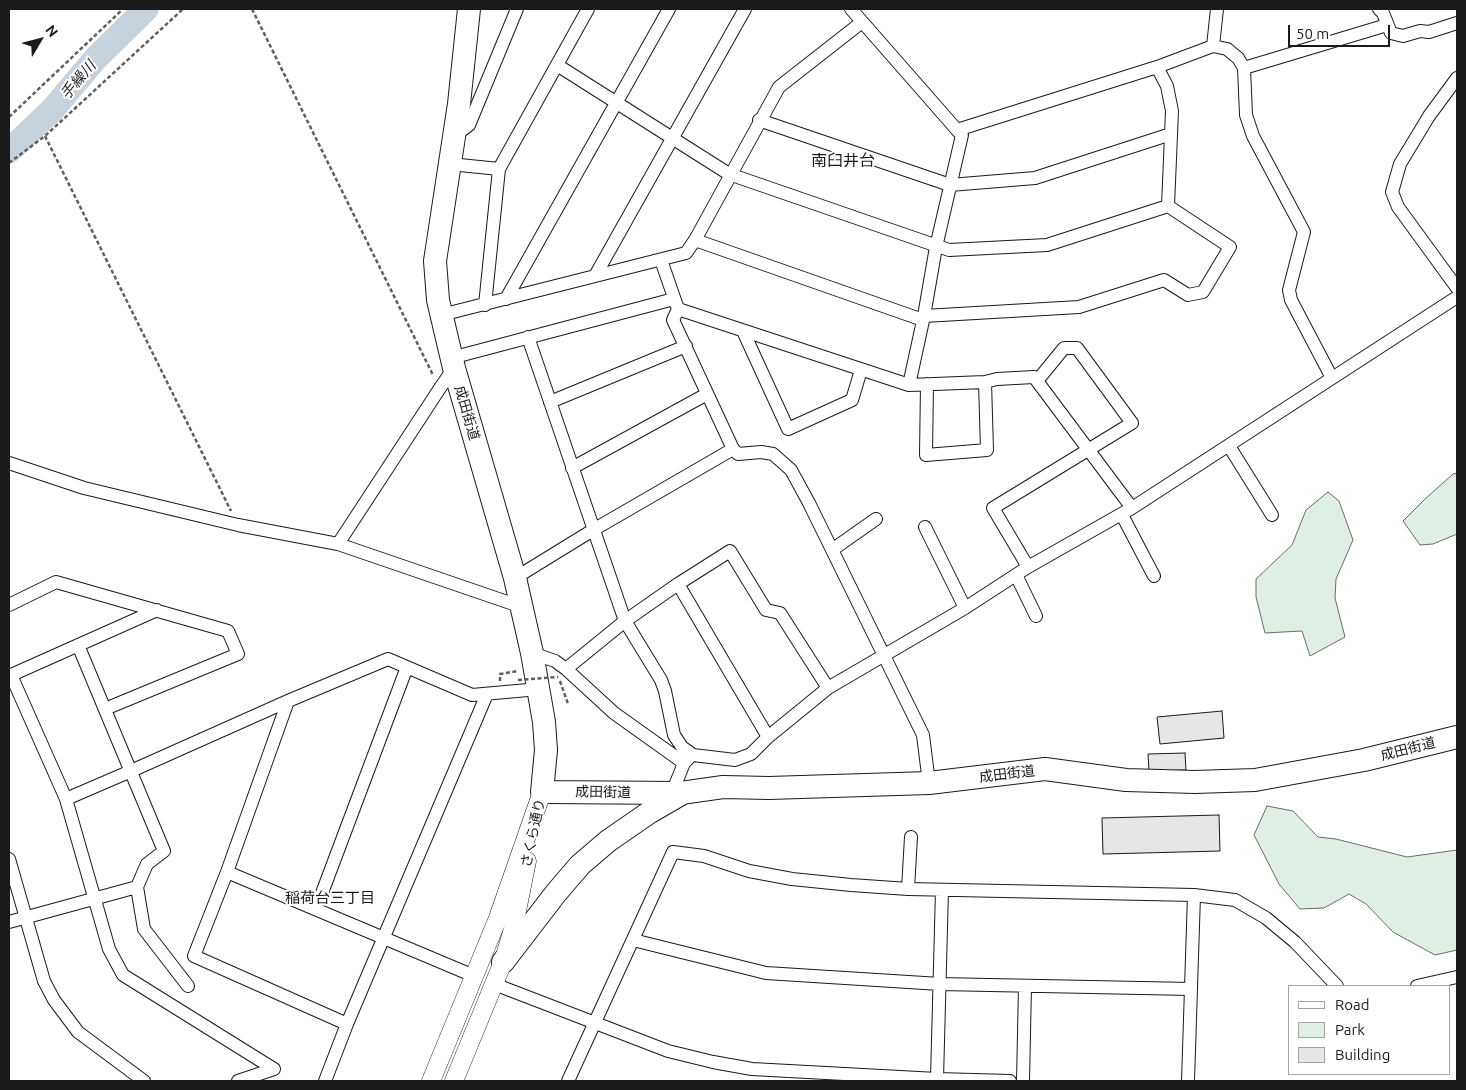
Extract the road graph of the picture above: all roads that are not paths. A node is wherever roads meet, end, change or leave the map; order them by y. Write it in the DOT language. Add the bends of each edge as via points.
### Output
graph roads {
  1 [pos="469,9"];
  2 [pos="517,9"];
  3 [pos="588,9"];
  4 [pos="669,9"];
  5 [pos="745,9"];
  6 [pos="851,9"];
  7 [pos="1217,9"];
  8 [pos="1379,9"];
  9 [pos="862,22"];
  10 [pos="1457,23"];
  11 [pos="1387,25"];
  12 [pos="1212,46"];
  13 [pos="557,65"];
  14 [pos="1157,67"];
  15 [pos="1244,68"];
  16 [pos="1457,78"];
  17 [pos="616,103"];
  18 [pos="759,120"];
  19 [pos="957,130"];
  20 [pos="1172,134"];
  21 [pos="454,136"];
  22 [pos="672,138"];
  23 [pos="450,164"];
  24 [pos="499,169"];
  25 [pos="730,174"];
  26 [pos="950,185"];
  27 [pos="1168,206"];
  28 [pos="695,240"];
  29 [pos="936,247"];
  30 [pos="661,260"];
  31 [pos="595,276"];
  32 [pos="1456,298"];
  33 [pos="506,299"];
  34 [pos="676,304"];
  35 [pos="485,305"];
  36 [pos="440,315"];
  37 [pos="924,318"];
  38 [pos="743,331"];
  39 [pos="528,337"];
  40 [pos="686,346"];
  41 [pos="453,363"];
  42 [pos="861,370"];
  43 [pos="1332,378"];
  44 [pos="1037,381"];
  45 [pos="985,382"];
  46 [pos="927,384"];
  47 [pos="909,385"];
  48 [pos="707,394"];
  49 [pos="550,402"];
  50 [pos="1229,446"];
  51 [pos="733,449"];
  52 [pos="1087,450"];
  53 [pos="9,463"];
  54 [pos="572,468"];
  55 [pos="1127,511"];
  56 [pos="1272,515"];
  57 [pos="876,520"];
  58 [pos="925,527"];
  59 [pos="593,530"];
  60 [pos="338,544"];
  61 [pos="832,550"];
  62 [pos="1028,567"];
  63 [pos="1016,575"];
  64 [pos="1154,576"];
  65 [pos="515,578"];
  66 [pos="678,584"];
  67 [pos="9,605"];
  68 [pos="522,608"];
  69 [pos="965,608"];
  70 [pos="157,610"];
  71 [pos="1036,616"];
  72 [pos="625,621"];
  73 [pos="78,645"];
  74 [pos="883,655"];
  75 [pos="526,662"];
  76 [pos="407,667"];
  77 [pos="562,673"];
  78 [pos="10,676"];
  79 [pos="539,688"];
  80 [pos="828,688"];
  81 [pos="487,694"];
  82 [pos="288,701"];
  83 [pos="105,710"];
  84 [pos="1457,736"];
  85 [pos="768,737"];
  86 [pos="689,759"];
  87 [pos="131,771"];
  88 [pos="929,783"];
  89 [pos="542,792"];
  90 [pos="677,793"];
  91 [pos="66,799"];
  92 [pos="911,837"];
  93 [pos="9,859"];
  94 [pos="227,872"];
  95 [pos="137,887"];
  96 [pos="908,889"];
  97 [pos="942,890"];
  98 [pos="1194,895"];
  99 [pos="96,899"];
  100 [pos="316,909"];
  101 [pos="26,919"];
  102 [pos="9,922"];
  103 [pos="384,938"];
  104 [pos="633,940"];
  105 [pos="503,962"];
  106 [pos="474,976"];
  107 [pos="1457,977"];
  108 [pos="494,984"];
  109 [pos="940,984"];
  110 [pos="1336,985"];
  111 [pos="1421,985"];
  112 [pos="188,986"];
  113 [pos="1025,986"];
  114 [pos="1191,989"];
  115 [pos="347,1024"];
  116 [pos="594,1024"];
  117 [pos="838,1077"];
  118 [pos="937,1079"];
  119 [pos="144,1081"];
  120 [pos="238,1081"];
  121 [pos="325,1081"];
  122 [pos="431,1081"];
  123 [pos="454,1081"];
  124 [pos="568,1081"];
  125 [pos="1010,1081"];
  126 [pos="1023,1081"];
  127 [pos="1188,1081"];
  1 -- 21 [label="highway, 成田街道"];
  2 -- 21 [label="street" via="469,125"];
  3 -- 13 [label="street"];
  4 -- 17 [label="street"];
  5 -- 22 [label="street"];
  6 -- 9 [label="street"];
  7 -- 12 [label="street"];
  8 -- 11 [label="street" via="1384,13"];
  9 -- 18 [label="street" via="779,87"];
  9 -- 19 [label="street"];
  10 -- 11 [label="street" via="1403,36 1391,33"];
  11 -- 15 [label="street"];
  12 -- 14 [label="street"];
  12 -- 15 [label="street" via="1227,49"];
  13 -- 17 [label="street"];
  13 -- 24 [label="street"];
  14 -- 19 [label="street"];
  14 -- 20 [label="street" via="1167,86"];
  15 -- 43 [label="street" via="1246,115 1253,136 1304,232 1289,290 1291,300"];
  16 -- 32 [label="street" via="1400,164 1392,192 1398,207"];
  17 -- 22 [label="street"];
  17 -- 33 [label="street"];
  18 -- 25 [label="street"];
  18 -- 26 [label="street"];
  19 -- 26 [label="street" via="962,135"];
  20 -- 26 [label="street" via="1035,178"];
  20 -- 27 [label="street"];
  21 -- 23 [label="highway, 成田街道"];
  22 -- 25 [label="street"];
  22 -- 31 [label="street"];
  23 -- 24 [label="street"];
  23 -- 36 [label="highway, 成田街道" via="435,261"];
  24 -- 35 [label="street"];
  25 -- 28 [label="street"];
  25 -- 29 [label="street"];
  26 -- 29 [label="street"];
  27 -- 29 [label="street" via="1047,245 949,250"];
  27 -- 37 [label="street" via="1230,247 1203,292 1188,295 1164,280 1079,308"];
  28 -- 30 [label="street" via="686,253"];
  28 -- 37 [label="street"];
  29 -- 37 [label="street"];
  30 -- 31 [label="street"];
  30 -- 34 [label="street"];
  31 -- 33 [label="street"];
  32 -- 43 [label="street"];
  33 -- 35 [label="street"];
  34 -- 38 [label="street"];
  34 -- 39 [label="street"];
  34 -- 40 [label="street" via="673,320"];
  35 -- 36 [label="street"];
  36 -- 41 [label="highway, 成田街道"];
  37 -- 47 [label="street"];
  38 -- 42 [label="street"];
  38 -- 42 [label="street" via="788,429 852,400"];
  39 -- 41 [label="street"];
  39 -- 49 [label="street"];
  40 -- 48 [label="street"];
  40 -- 49 [label="street"];
  41 -- 60 [label="street"];
  41 -- 65 [label="highway, 成田街道"];
  42 -- 47 [label="street"];
  43 -- 50 [label="street"];
  44 -- 45 [label="street" via="1034,377"];
  44 -- 52 [label="street"];
  44 -- 52 [label="street" via="1064,348 1077,348 1132,423"];
  45 -- 46 [label="street"];
  45 -- 46 [label="street" via="987,450 926,455"];
  46 -- 47 [label="street"];
  48 -- 51 [label="street"];
  48 -- 54 [label="street"];
  49 -- 54 [label="street"];
  50 -- 55 [label="street"];
  50 -- 56 [label="street"];
  51 -- 59 [label="street"];
  51 -- 61 [label="street" via="738,454 773,454 791,470"];
  52 -- 55 [label="street"];
  52 -- 62 [label="street" via="993,508"];
  53 -- 60 [label="street" via="84,488"];
  54 -- 59 [label="street"];
  55 -- 62 [label="street"];
  55 -- 64 [label="street"];
  57 -- 61 [label="street"];
  58 -- 69 [label="street"];
  59 -- 65 [label="street"];
  59 -- 72 [label="street"];
  60 -- 68 [label="street"];
  61 -- 74 [label="street"];
  62 -- 63 [label="street"];
  63 -- 69 [label="street"];
  63 -- 71 [label="street"];
  65 -- 68 [label="highway, 成田街道"];
  66 -- 72 [label="street"];
  66 -- 80 [label="street" via="730,551 766,610 780,613"];
  66 -- 85 [label="street"];
  67 -- 70 [label="street" via="56,582"];
  68 -- 75 [label="highway, 成田街道"];
  69 -- 74 [label="street"];
  70 -- 73 [label="street"];
  70 -- 83 [label="street" via="228,631 238,654"];
  72 -- 77 [label="street"];
  72 -- 86 [label="street" via="661,680 674,735"];
  73 -- 78 [label="street"];
  73 -- 83 [label="street"];
  74 -- 80 [label="street"];
  74 -- 88 [label="street" via="923,736"];
  75 -- 77 [label="street" via="555,661"];
  75 -- 79 [label="highway, 成田街道"];
  76 -- 81 [label="street" via="472,695"];
  76 -- 82 [label="street" via="388,659"];
  76 -- 100 [label="street"];
  77 -- 86 [label="street" via="614,713"];
  78 -- 91 [label="street"];
  79 -- 81 [label="street"];
  79 -- 89 [label="highway, 成田街道" via="546,750"];
  80 -- 85 [label="street"];
  81 -- 103 [label="street"];
  82 -- 87 [label="street"];
  82 -- 94 [label="street"];
  83 -- 87 [label="street"];
  84 -- 88 [label="highway, 成田街道" via="1364,760 1255,780 1126,780 1045,770"];
  85 -- 86 [label="street" via="751,754 734,760"];
  86 -- 90 [label="street"];
  87 -- 91 [label="street"];
  87 -- 95 [label="street" via="164,851 147,864"];
  88 -- 90 [label="highway, 成田街道" via="723,787"];
  89 -- 90 [label="highway, 成田街道"];
  89 -- 105 [label="street, さくら通り" via="514,926"];
  89 -- 106 [label="street, さくら通り"];
  90 -- 105 [label="highway" via="608,841 580,865"];
  91 -- 99 [label="street"];
  92 -- 96 [label="street"];
  93 -- 101 [label="street"];
  94 -- 100 [label="street"];
  94 -- 115 [label="street" via="194,956"];
  95 -- 99 [label="street"];
  95 -- 112 [label="street" via="144,929"];
  96 -- 97 [label="street"];
  96 -- 104 [label="street" via="792,879 749,871 690,853 673,852"];
  97 -- 98 [label="street"];
  97 -- 109 [label="street"];
  98 -- 110 [label="street" via="1235,900 1266,918 1295,942"];
  98 -- 114 [label="street"];
  99 -- 101 [label="street"];
  99 -- 120 [label="street" via="109,949 123,975 274,1069"];
  100 -- 103 [label="street"];
  101 -- 102 [label="street"];
  101 -- 119 [label="street" via="44,981 54,1000 78,1032"];
  103 -- 106 [label="street"];
  103 -- 115 [label="street"];
  104 -- 109 [label="street" via="766,973"];
  104 -- 116 [label="street"];
  105 -- 108 [label="street, さくら通り"];
  106 -- 122 [label="street, さくら通り"];
  107 -- 111 [label="street"];
  108 -- 116 [label="street"];
  108 -- 123 [label="street, さくら通り"];
  109 -- 113 [label="street"];
  109 -- 118 [label="street"];
  113 -- 114 [label="street"];
  113 -- 126 [label="street"];
  114 -- 127 [label="street"];
  115 -- 121 [label="street"];
  116 -- 117 [label="street" via="668,1051 713,1062"];
  116 -- 124 [label="street"];
  117 -- 118 [label="street"];
  118 -- 125 [label="street"];
}
